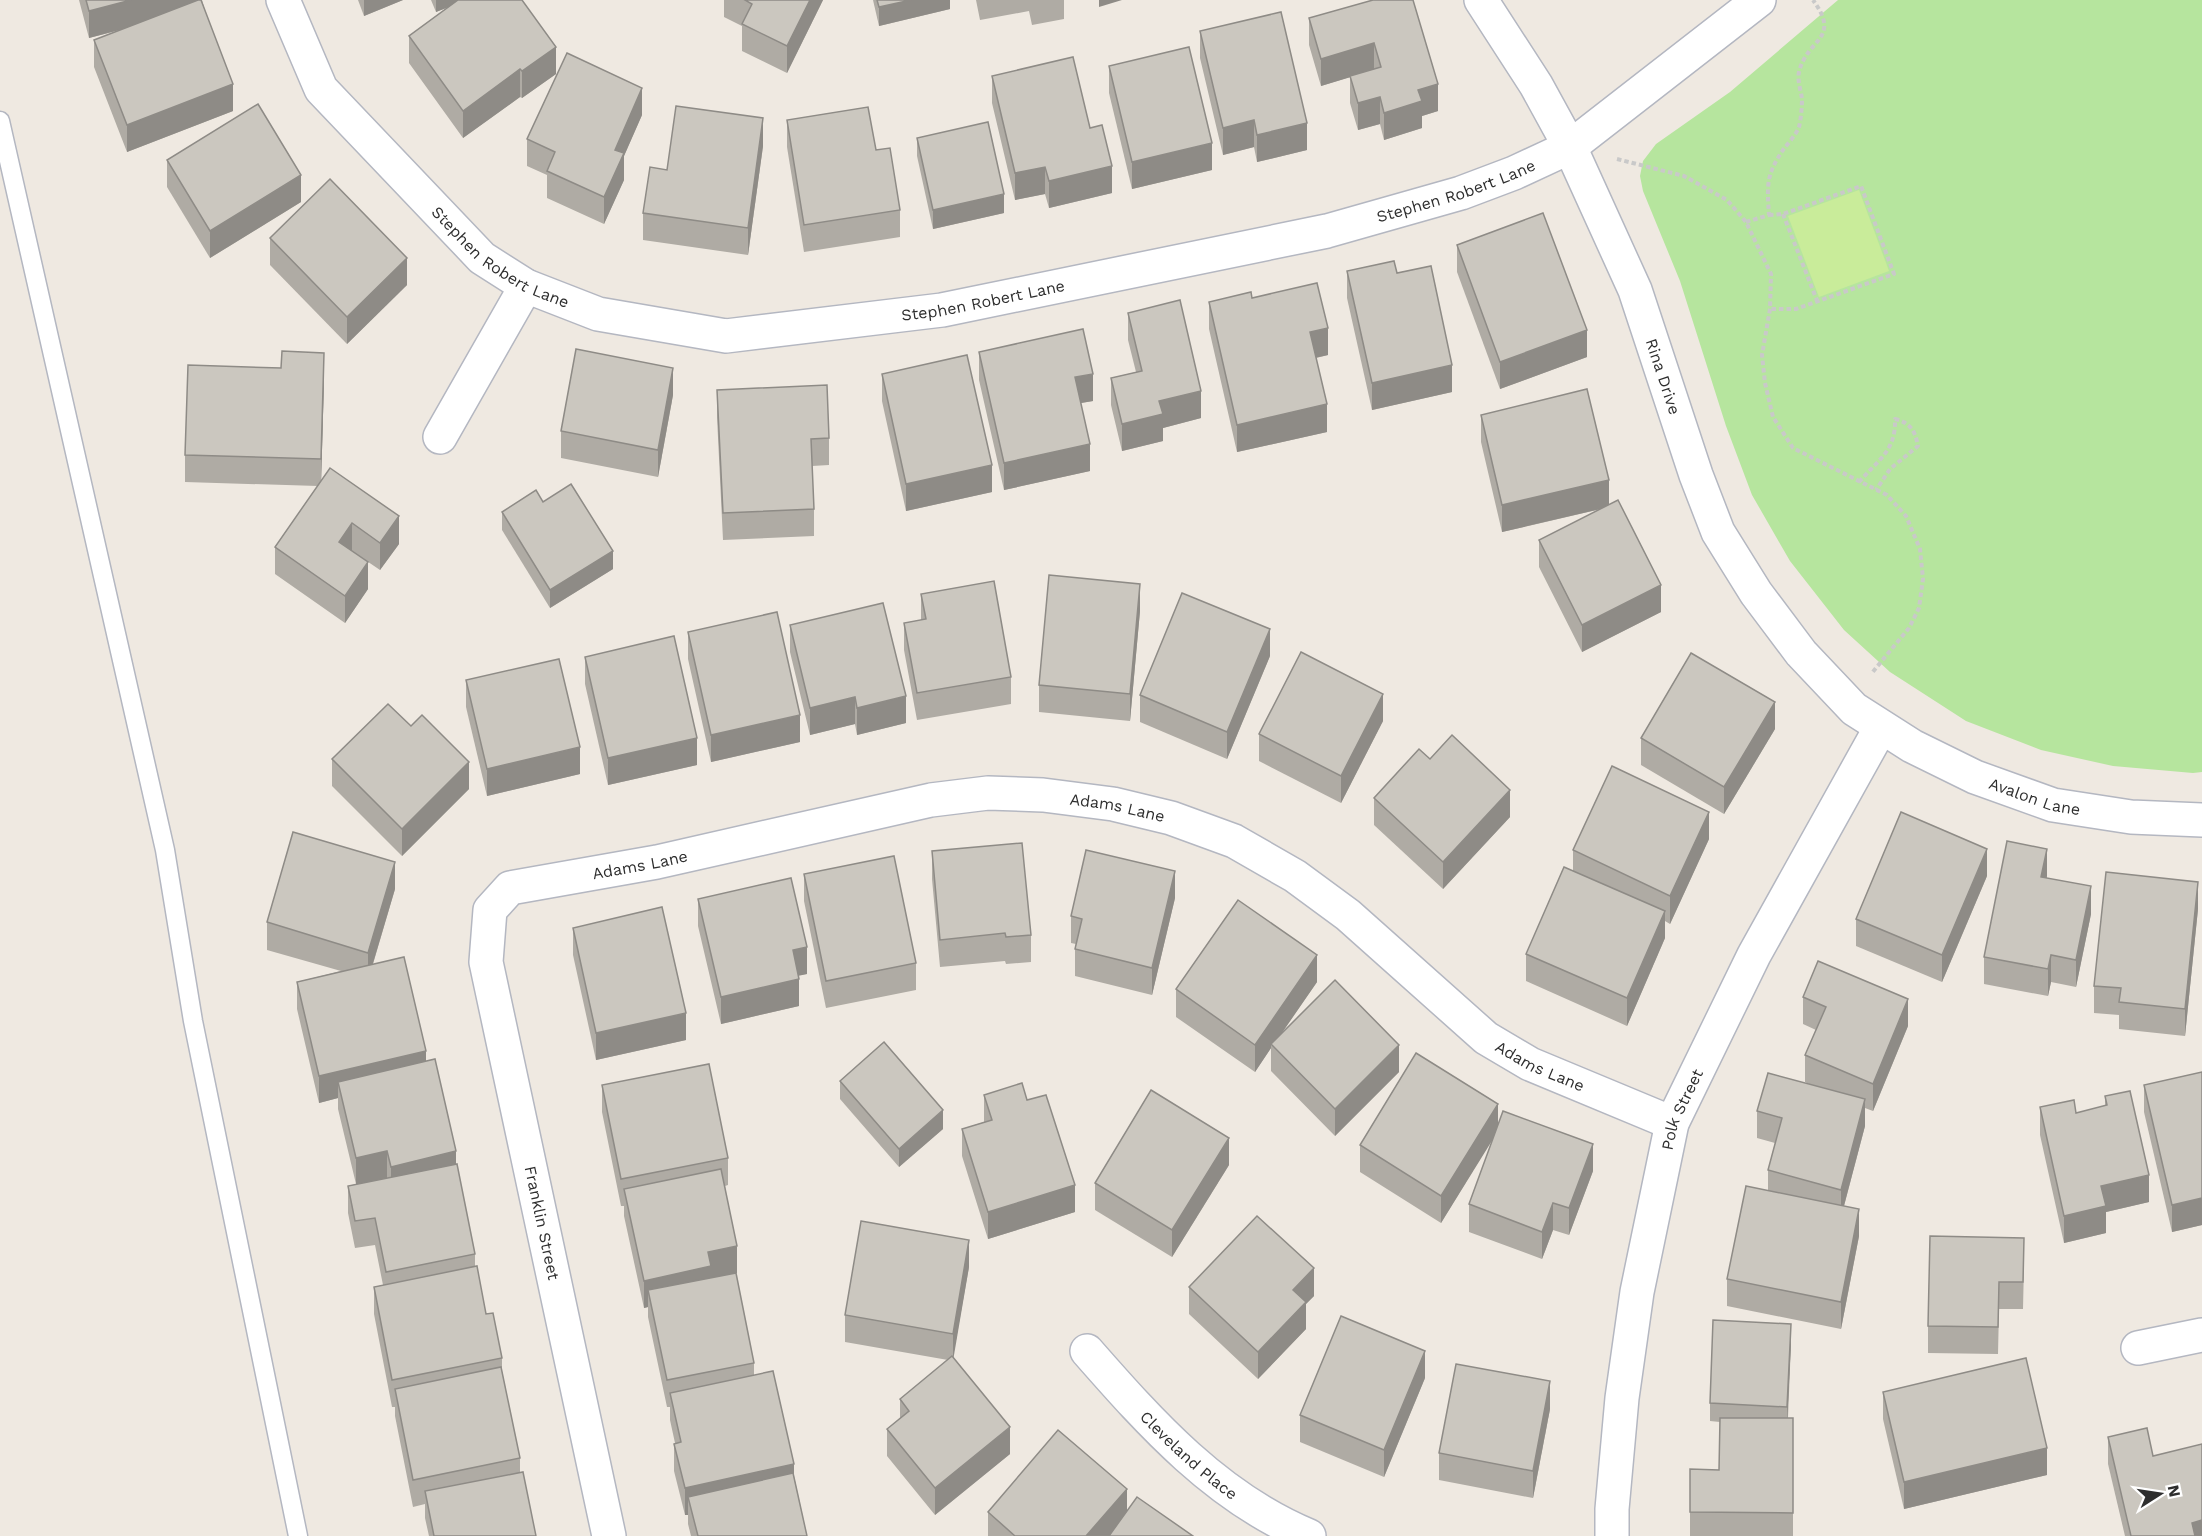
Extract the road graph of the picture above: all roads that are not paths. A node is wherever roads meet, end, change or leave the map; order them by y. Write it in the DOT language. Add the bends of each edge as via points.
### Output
graph roads {
  1 [pos="283,0"];
  2 [pos="1481,0"];
  3 [pos="1759,0"];
  4 [pos="0,121"];
  5 [pos="1570,147"];
  6 [pos="526,286"];
  7 [pos="440,437"];
  8 [pos="1881,727"];
  9 [pos="2202,820"];
  10 [pos="490,910"];
  11 [pos="1672,1123"];
  12 [pos="2202,1335"];
  13 [pos="2138,1348"];
  14 [pos="1087,1351"];
  15 [pos="298,1536"];
  16 [pos="609,1536"];
  17 [pos="1309,1536"];
  18 [pos="1612,1536"];
  1 -- 6 [label="street, Stephen Robert Lane" via="321,89 482,258"];
  2 -- 5 [label="street, Rina Drive" via="1536,85"];
  3 -- 5 [label="street, Stephen Robert Lane"];
  4 -- 15 [label="lane" via="165,850 193,1021"];
  5 -- 6 [label="street, Stephen Robert Lane" via="1461,193 1327,231 942,310 726,336 598,314"];
  5 -- 8 [label="street, Rina Drive" via="1635,290 1718,532 1756,593 1801,653 1849,703"];
  6 -- 7 [label="street"];
  8 -- 9 [label="street, Avalon Lane" via="1975,777 2054,805 2131,817"];
  8 -- 11 [label="street, Polk Street" via="1754,955"];
  10 -- 11 [label="street, Adams Lane" via="510,888 657,862 931,800 987,793 1113,804 1171,818 1234,841 1294,876 1348,915 1486,1038 1530,1064"];
  10 -- 16 [label="street, Franklin Street" via="486,962"];
  11 -- 18 [label="street, Polk Street" via="1637,1292 1622,1398"];
  12 -- 13 [label="street"];
  14 -- 17 [label="street, Cleveland Place" via="1181,1452 1237,1498"];
}
